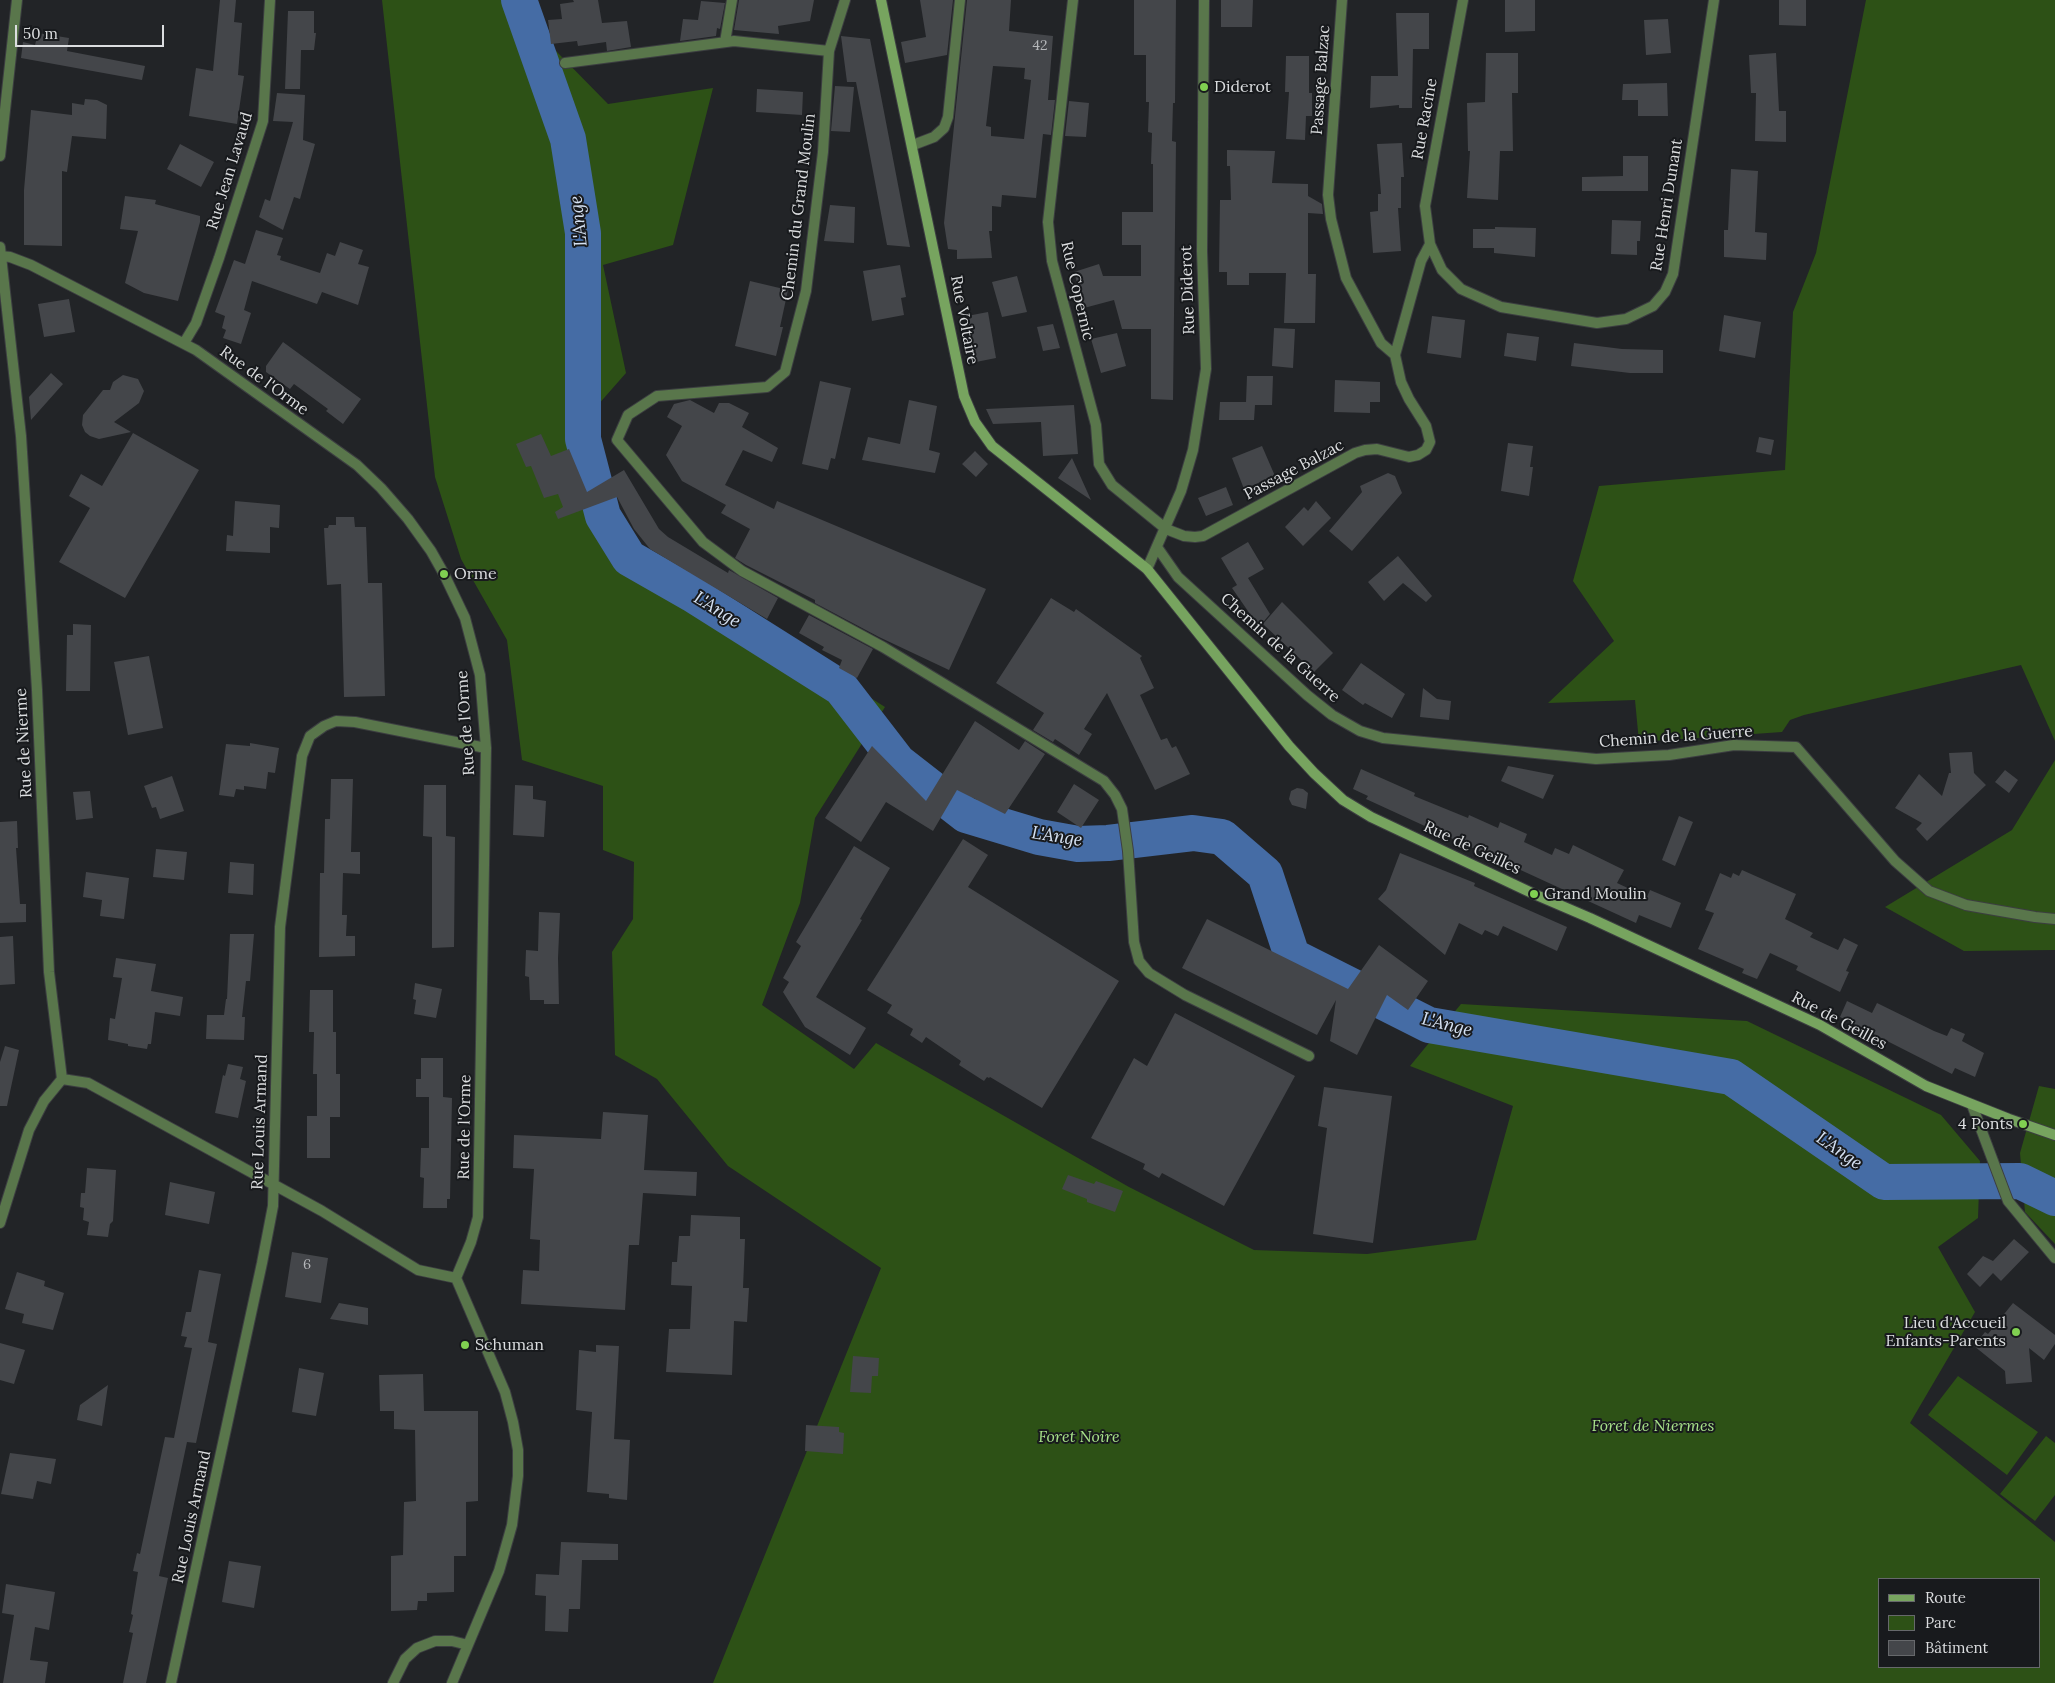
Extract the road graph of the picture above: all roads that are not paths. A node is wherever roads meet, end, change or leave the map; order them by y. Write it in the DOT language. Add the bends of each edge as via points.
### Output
graph roads {
  1 [pos="17,0"];
  2 [pos="270,0"];
  3 [pos="732,0"];
  4 [pos="845,0"];
  5 [pos="881,0"];
  6 [pos="960,0"];
  7 [pos="1072,0"];
  8 [pos="1204,0"];
  9 [pos="1342,0"];
  10 [pos="1463,0"];
  11 [pos="1714,0"];
  12 [pos="725,42"];
  13 [pos="830,51"];
  14 [pos="565,63"];
  15 [pos="913,145"];
  16 [pos="0,156"];
  17 [pos="1430,244"];
  18 [pos="0,251"];
  19 [pos="184,343"];
  20 [pos="1395,355"];
  21 [pos="1166,529"];
  22 [pos="1157,547"];
  23 [pos="1147,569"];
  24 [pos="486,748"];
  25 [pos="2055,919"];
  26 [pos="1309,1056"];
  27 [pos="62,1079"];
  28 [pos="1972,1105"];
  29 [pos="2055,1135"];
  30 [pos="274,1186"];
  31 [pos="0,1223"];
  32 [pos="2055,1258"];
  33 [pos="456,1278"];
  34 [pos="468,1645"];
  35 [pos="171,1683"];
  36 [pos="393,1683"];
  37 [pos="452,1683"];
  1 -- 16 [label="street"];
  2 -- 19 [label="street, Rue Jean Lavaud" via="263,121 196,323"];
  3 -- 12 [label="street"];
  4 -- 13 [label="street, Chemin du Grand Moulin"];
  5 -- 15 [label="street, Rue Voltaire"];
  6 -- 15 [label="street" via="948,117 944,128 934,137"];
  7 -- 21 [label="street, Rue Copernic" via="1048,222 1052,261 1096,425 1100,464 1112,485"];
  8 -- 21 [label="street, Rue Diderot" via="1202,251 1206,369 1193,450"];
  9 -- 20 [label="street, Passage Balzac" via="1328,195 1330,219 1346,278 1381,343"];
  10 -- 17 [label="street, Rue Racine" via="1425,206"];
  11 -- 17 [label="street, Rue Henri Dunant" via="1673,274 1654,306 1626,319 1597,324 1501,307 1461,289 1442,270"];
  12 -- 13 [label="street"];
  12 -- 14 [label="street"];
  13 -- 26 [label="street, Chemin du Grand Moulin" via="823,152 806,291 785,372 766,387 657,396 628,416 617,440 703,542 742,571 884,647 1104,781 1122,809 1134,942 1139,961 1149,973 1185,995"];
  15 -- 23 [label="street, Rue Voltaire" via="964,396 975,422 992,446"];
  17 -- 20 [label="street, Passage Balzac" via="1421,261"];
  18 -- 19 [label="street, Rue de l'Orme"];
  18 -- 27 [label="street, Rue de Nierme" via="21,436 37,690 49,972"];
  19 -- 24 [label="street, Rue de l'Orme" via="357,465 408,519 431,551 465,618 480,675"];
  20 -- 21 [label="street, Passage Balzac" via="1401,382 1426,426 1430,442 1426,450 1409,457 1377,449 1355,453 1203,536 1184,536"];
  21 -- 22 [label="street, Rue Diderot"];
  22 -- 23 [label="street, Rue Diderot"];
  22 -- 25 [label="street, Chemin de la Guerre" via="1178,578 1307,695 1360,731 1383,738 1596,759 1669,755 1734,745 1796,747 1894,861 1929,890 1966,905"];
  23 -- 28 [label="street, Rue de Geilles" via="1289,746 1356,809 1820,1025 1916,1080"];
  24 -- 30 [label="street, Rue Louis Armand" via="355,722 336,721 310,736 302,756 280,927"];
  24 -- 33 [label="street, Rue de l'Orme" via="478,1217"];
  27 -- 30 [label="street" via="88,1084"];
  27 -- 31 [label="street" via="44,1101 29,1130"];
  28 -- 29 [label="street, Rue de Geilles"];
  28 -- 32 [label="street" via="2008,1201"];
  30 -- 33 [label="street" via="322,1211 418,1270"];
  30 -- 35 [label="street, Rue Louis Armand" via="262,1263"];
  33 -- 34 [label="street" via="505,1392 518,1450 512,1525 499,1571"];
  34 -- 36 [label="street" via="452,1641 435,1642 417,1648 405,1659"];
  34 -- 37 [label="street"];
}
